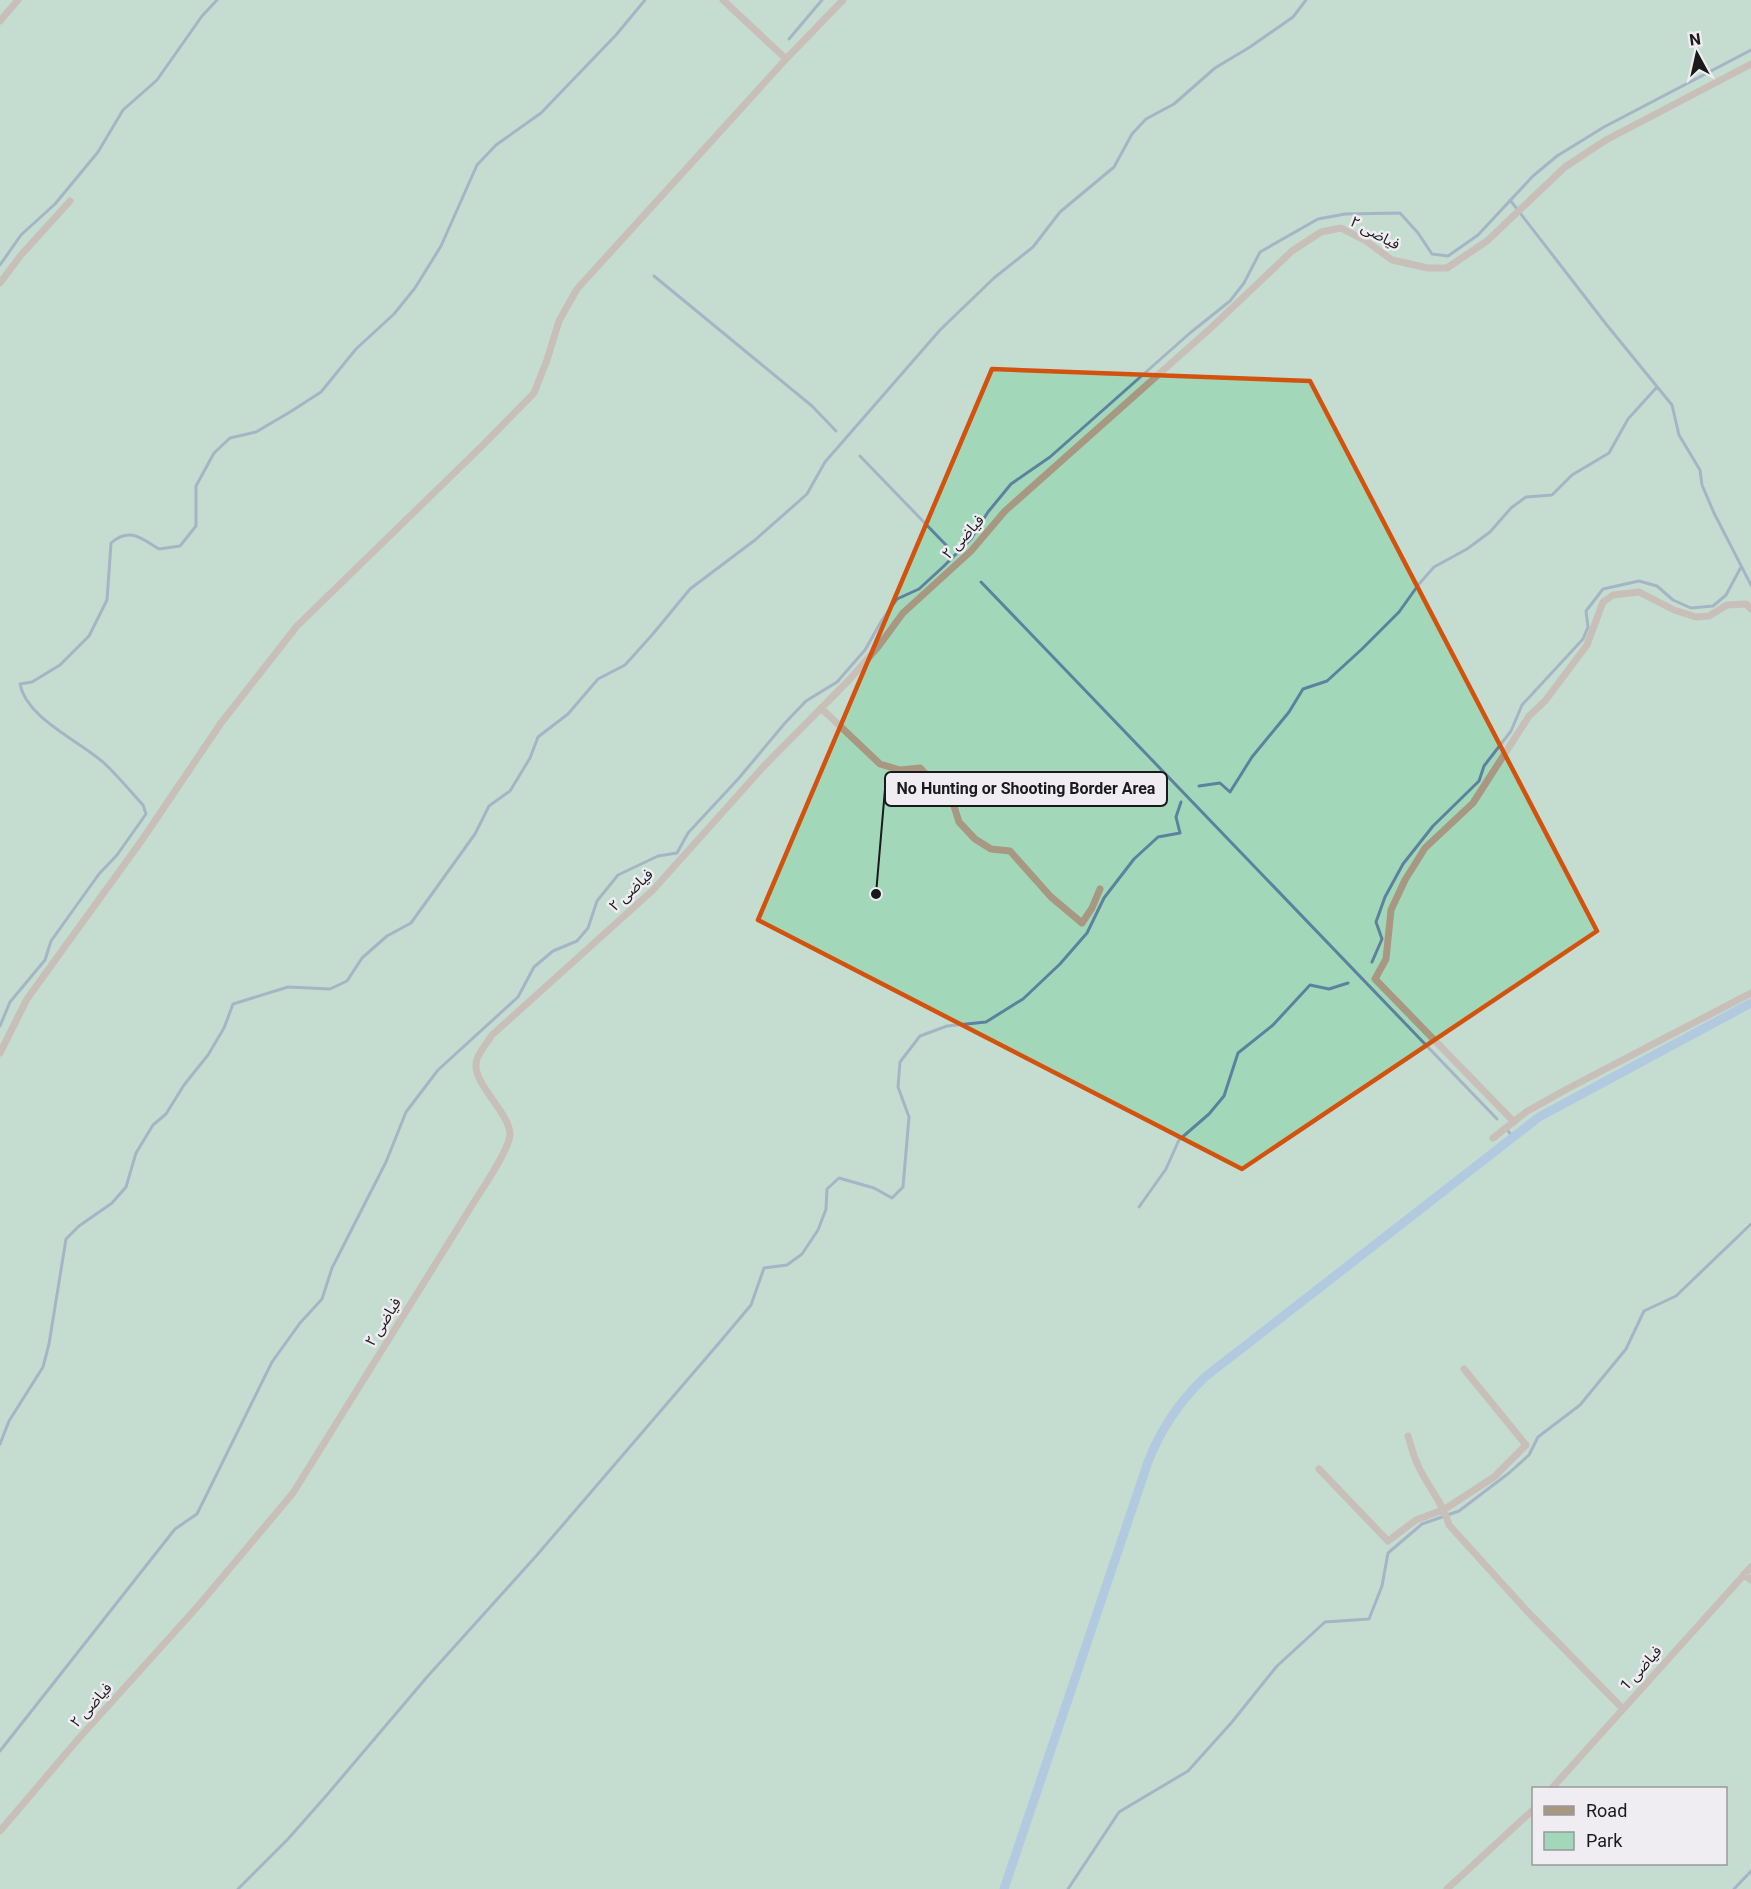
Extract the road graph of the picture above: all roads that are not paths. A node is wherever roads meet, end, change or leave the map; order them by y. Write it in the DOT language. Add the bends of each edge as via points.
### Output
graph roads {
  1 [pos="18,0"];
  2 [pos="723,0"];
  3 [pos="843,0"];
  4 [pos="0,21"];
  5 [pos="786,59"];
  6 [pos="1751,64"];
  7 [pos="70,201"];
  8 [pos="0,283"];
  9 [pos="1751,609"];
  10 [pos="821,708"];
  11 [pos="1100,889"];
  12 [pos="1751,993"];
  13 [pos="0,1053"];
  14 [pos="1514,1122"];
  15 [pos="1493,1138"];
  16 [pos="1464,1369"];
  17 [pos="1408,1436"];
  18 [pos="1319,1469"];
  19 [pos="1445,1510"];
  20 [pos="1751,1566"];
  21 [pos="1744,1574"];
  22 [pos="1751,1580"];
  23 [pos="1622,1708"];
  24 [pos="1553,1787"];
  25 [pos="1532,1810"];
  26 [pos="0,1831"];
  27 [pos="1447,1889"];
  1 -- 4 [label="street"];
  2 -- 5 [label="street"];
  3 -- 5 [label="street"];
  5 -- 13 [label="street" via="577,289 559,321 534,393 297,626 221,723 27,999"];
  6 -- 10 [label="street, فیاضی ۲" via="1606,140 1565,167 1487,241 1447,268 1392,260 1341,228 1320,232 1292,251 1005,511 970,551 903,614"];
  7 -- 8 [label="street"];
  9 -- 14 [label="street" via="1746,604 1727,605 1709,616 1696,616 1674,610 1639,592 1613,595 1603,602 1587,645 1529,716 1473,803 1425,848 1391,910 1386,959 1375,979"];
  10 -- 11 [label="street" via="880,764 900,770 920,768 953,803 959,822 975,839 991,849 1010,851 1051,897 1082,923"];
  10 -- 26 [label="street, فیاضی ۲" via="653,890 492,1035 476,1061 479,1079 493,1097 510,1133 509,1142 474,1202 293,1493"];
  12 -- 14 [label="street" via="1567,1089"];
  14 -- 15 [label="street"];
  16 -- 19 [label="street" via="1526,1445 1494,1477"];
  17 -- 19 [label="street" via="1417,1463"];
  18 -- 19 [label="street" via="1388,1541 1416,1520"];
  19 -- 23 [label="street" via="1449,1526"];
  20 -- 21 [label="street, فیاضی 1"];
  21 -- 22 [label="street"];
  21 -- 23 [label="street, فیاضی 1"];
  23 -- 24 [label="street, فیاضی 1"];
  25 -- 27 [label="street"];
}
